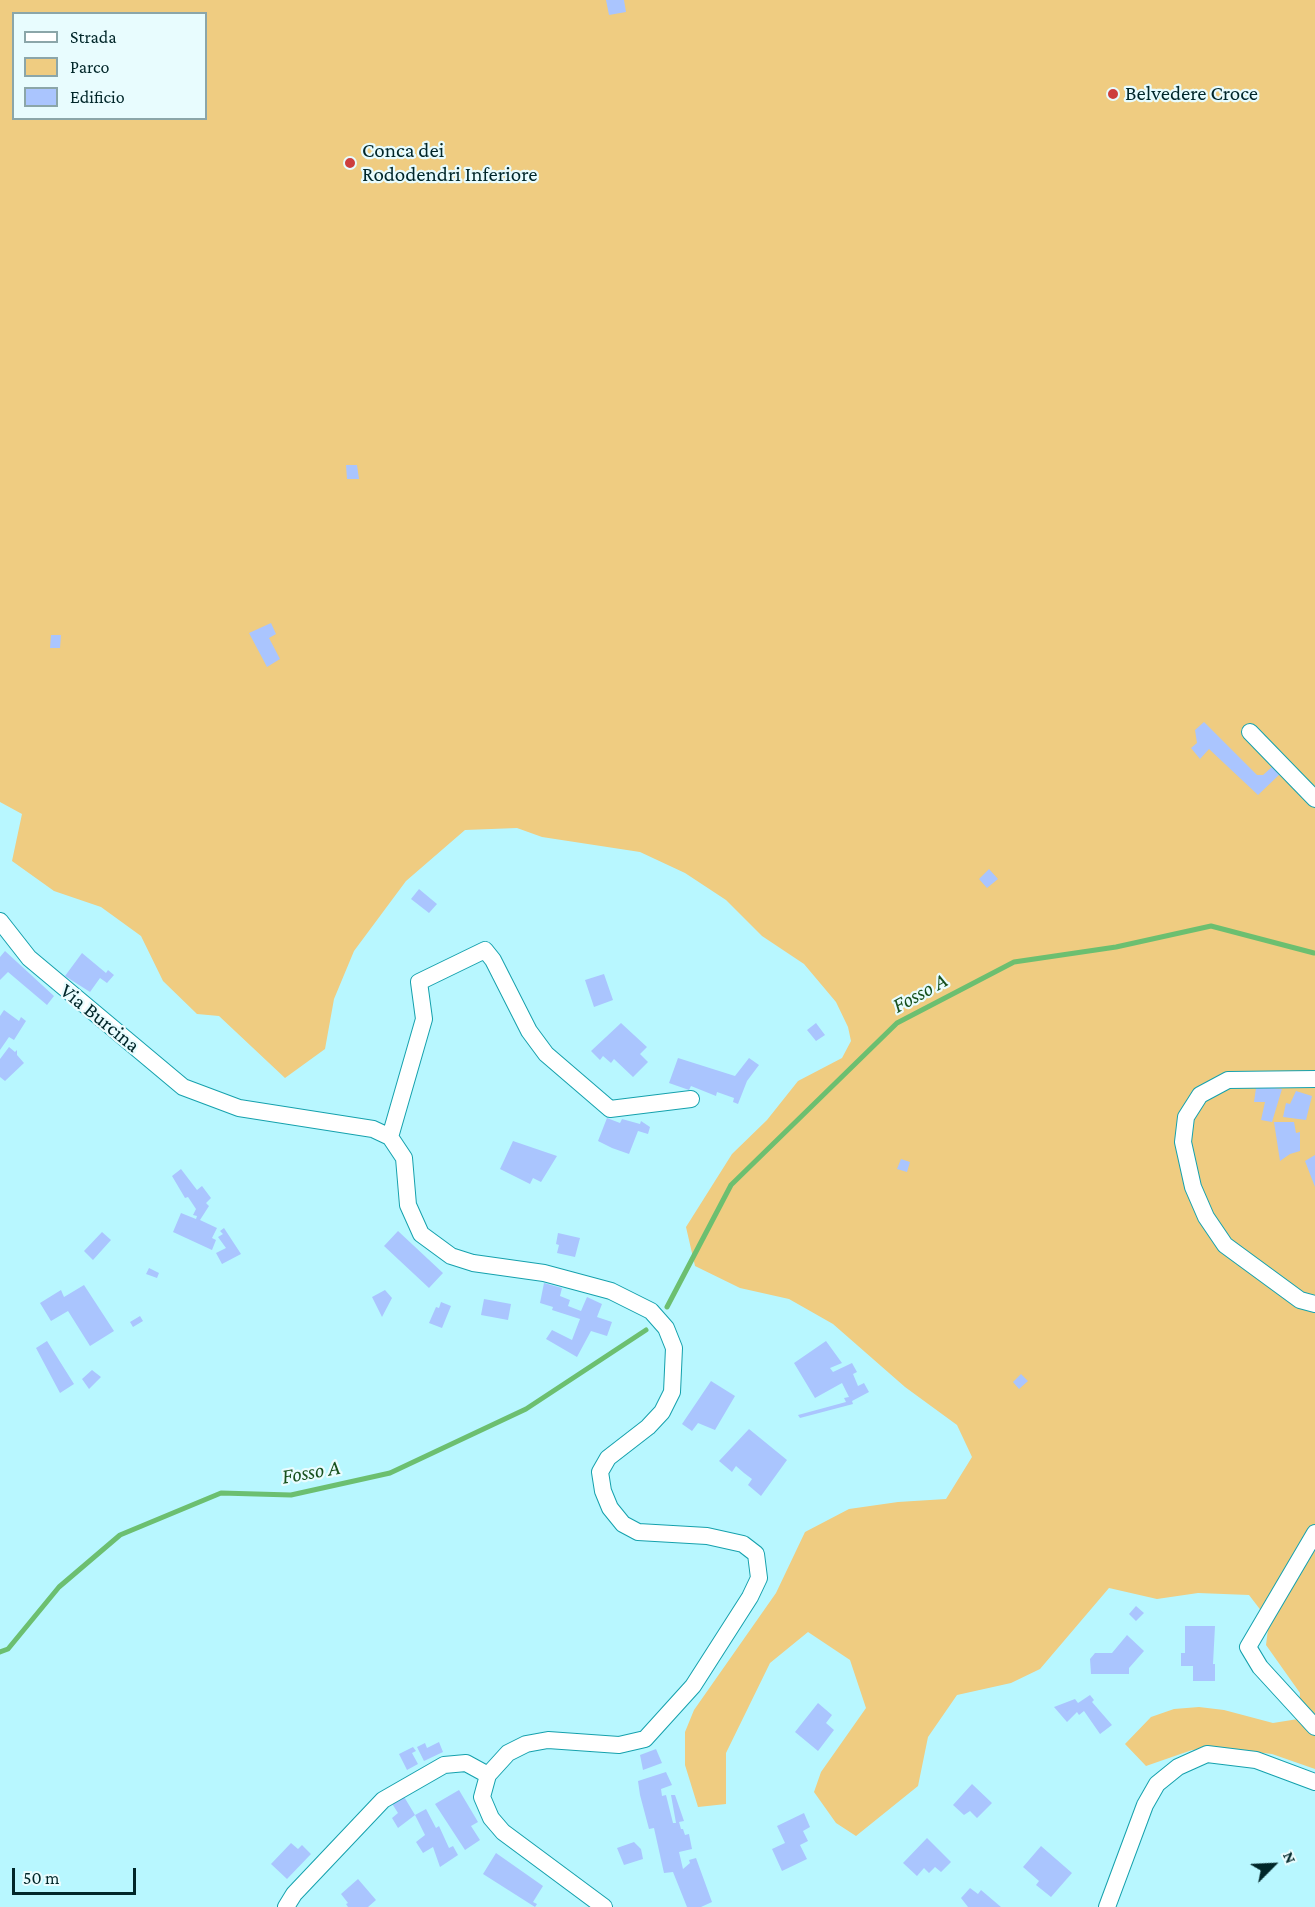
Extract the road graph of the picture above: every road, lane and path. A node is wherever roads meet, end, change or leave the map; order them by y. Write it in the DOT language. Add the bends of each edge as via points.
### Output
graph roads {
  1 [pos="1250,732"];
  2 [pos="1315,799"];
  3 [pos="0,921"];
  4 [pos="1315,1079"];
  5 [pos="691,1099"];
  6 [pos="390,1137"];
  7 [pos="1315,1304"];
  8 [pos="1315,1533"];
  9 [pos="1315,1727"];
  10 [pos="488,1775"];
  11 [pos="1315,1782"];
  12 [pos="286,1907"];
  13 [pos="604,1907"];
  14 [pos="1107,1907"];
  1 -- 2 [label="street"];
  3 -- 6 [label="street, Via Burcina" via="29,958 183,1087 239,1108 373,1130"];
  4 -- 7 [label="street" via="1228,1080 1200,1095 1186,1117 1183,1142 1193,1187 1206,1217 1225,1245 1300,1300"];
  5 -- 6 [label="street" via="610,1109 546,1054 484,950 420,982 424,1019"];
  6 -- 10 [label="street" via="404,1158 408,1205 421,1234 432,1244 473,1263 544,1273 611,1291 651,1311 666,1328 674,1348 672,1392 648,1428 608,1458 600,1472 610,1509 623,1524 638,1532 707,1536 743,1545 756,1554 759,1566 759,1578 750,1597 693,1686 645,1739 619,1745 548,1740 526,1744 508,1753"];
  8 -- 9 [label="street" via="1248,1647 1260,1667"];
  10 -- 12 [label="street" via="466,1763 444,1765 383,1800"];
  10 -- 13 [label="street" via="482,1797 491,1818 503,1832"];
  11 -- 14 [label="street" via="1256,1760 1207,1754 1178,1767 1157,1784 1144,1805"];
}
